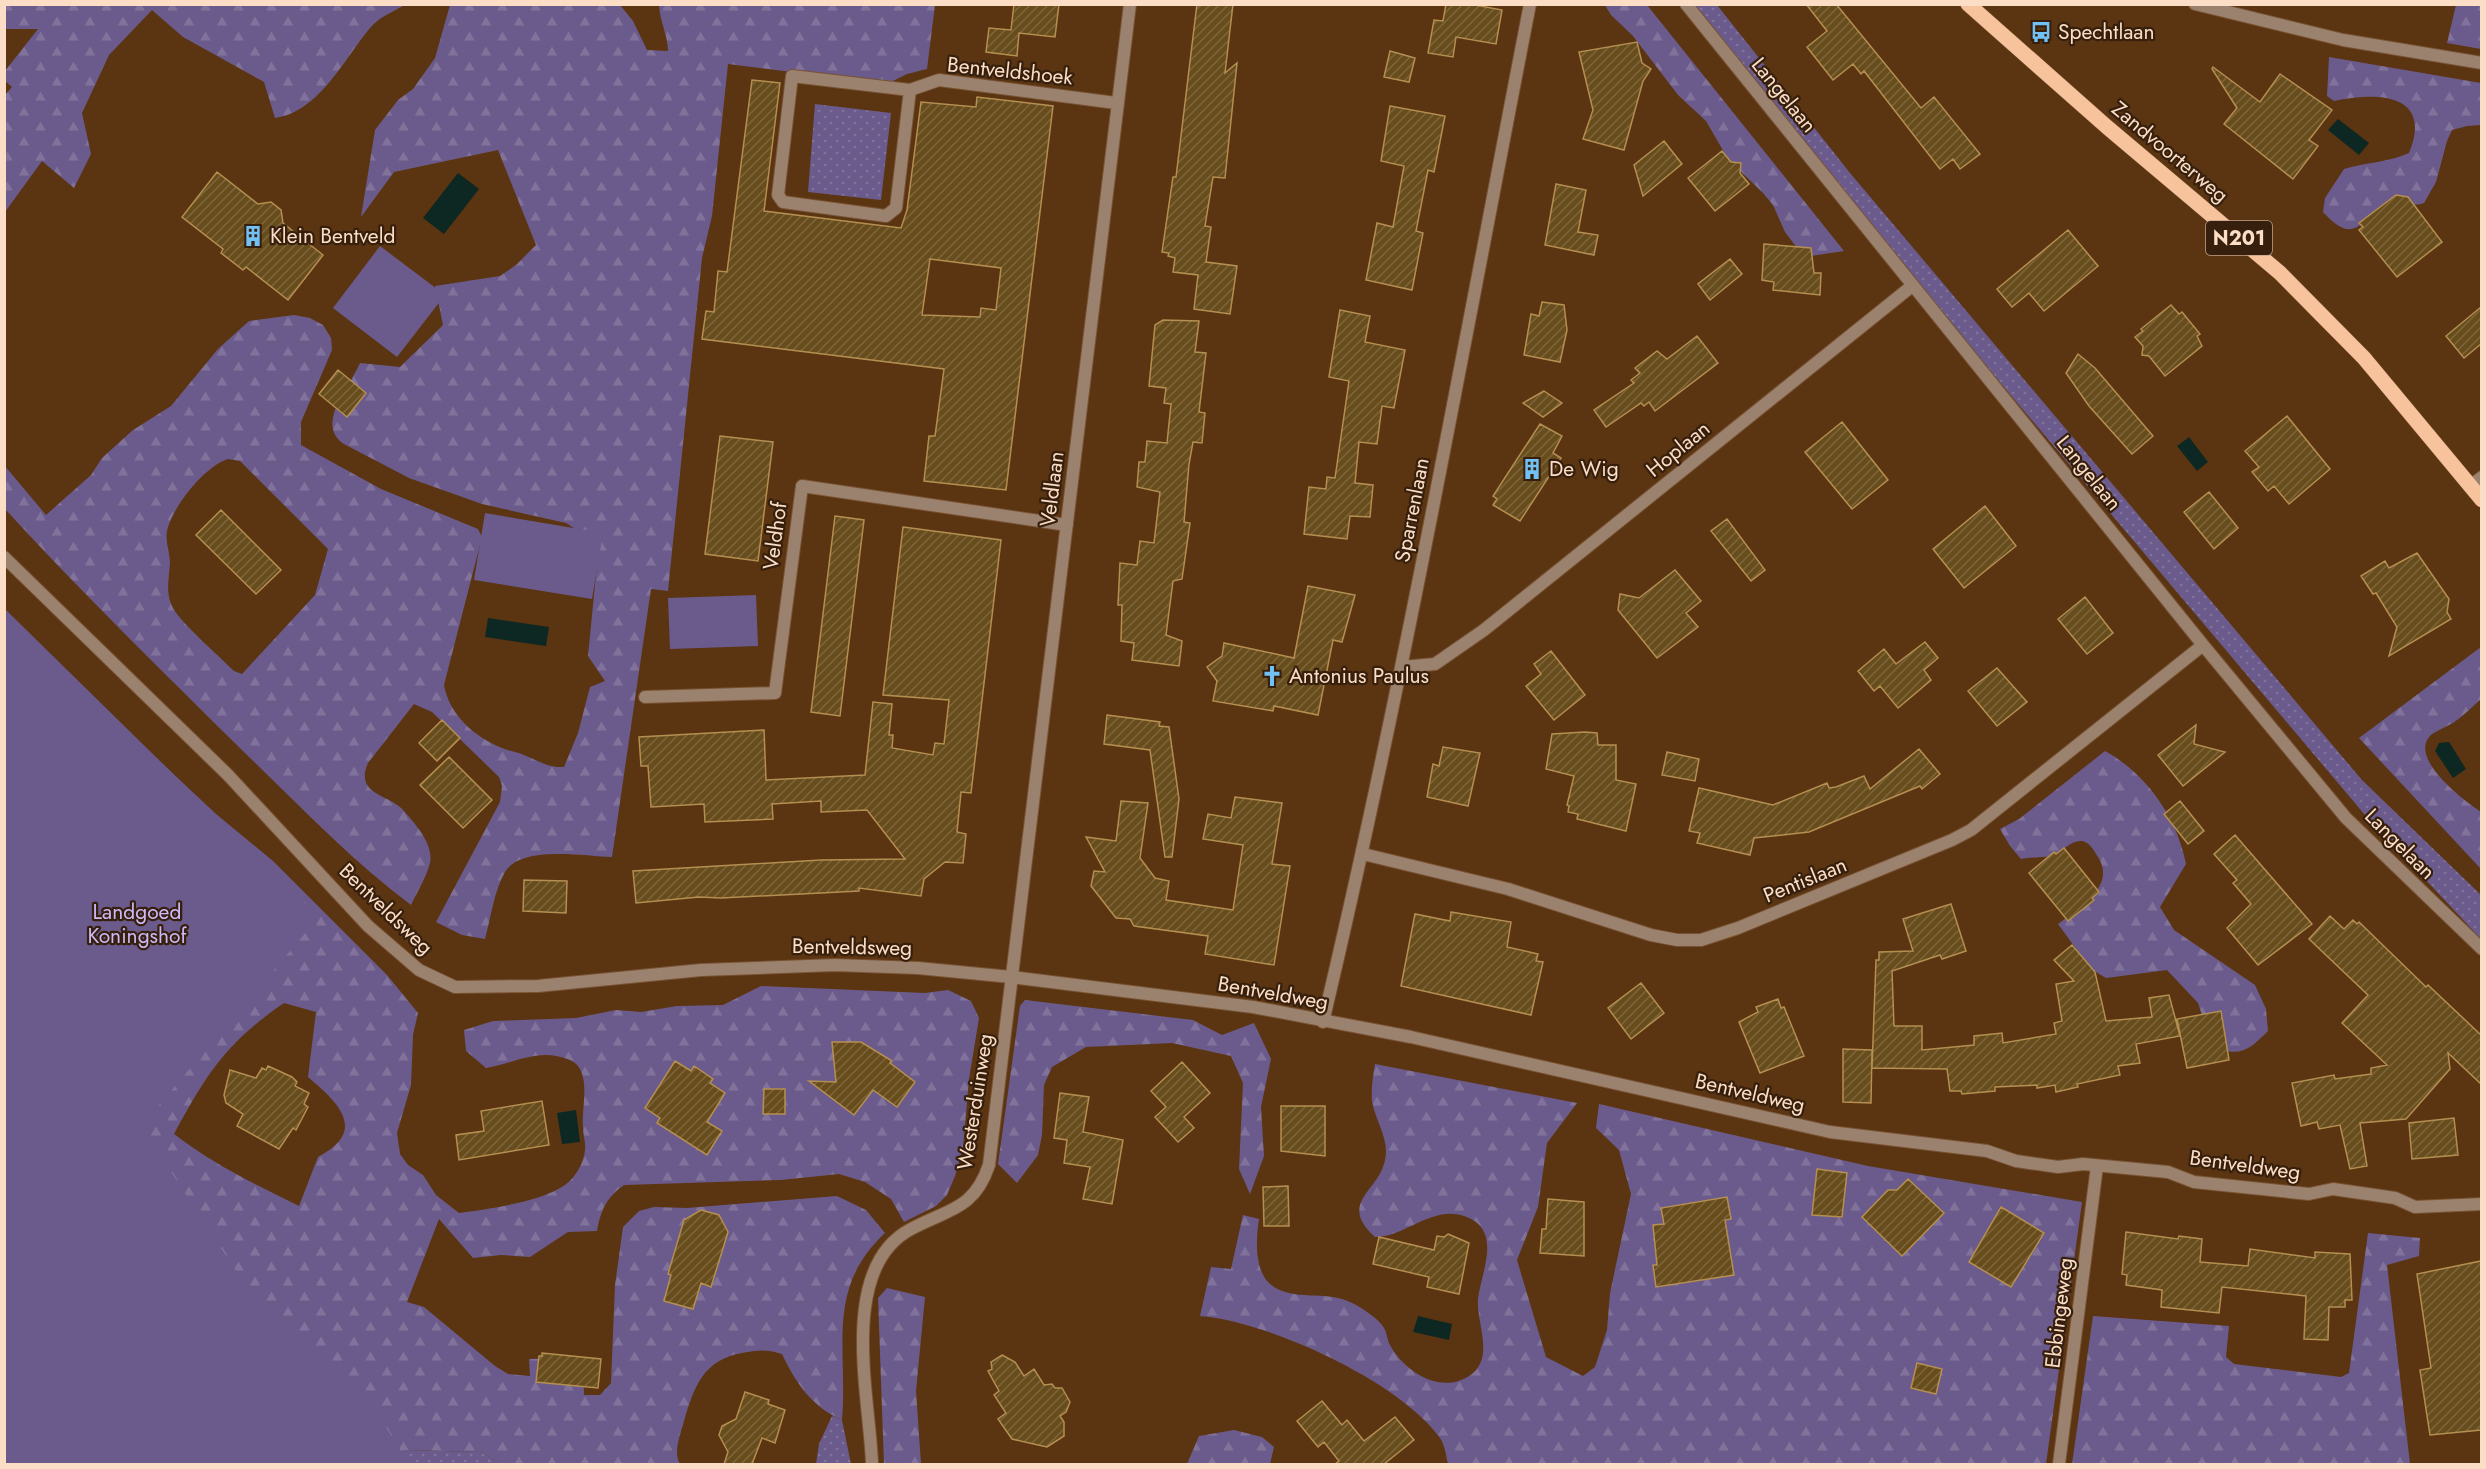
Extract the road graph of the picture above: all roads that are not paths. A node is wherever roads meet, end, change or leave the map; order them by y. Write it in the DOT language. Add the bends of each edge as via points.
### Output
graph roads {
  1 [pos="1130,4"];
  2 [pos="1530,4"];
  3 [pos="1686,4"];
  4 [pos="2195,4"];
  5 [pos="1973,6"];
  6 [pos="2481,63"];
  7 [pos="910,90"];
  8 [pos="1116,103"];
  9 [pos="1912,286"];
  10 [pos="2476,481"];
  11 [pos="2481,500"];
  12 [pos="1067,525"];
  13 [pos="4,557"];
  14 [pos="2203,645"];
  15 [pos="1402,667"];
  16 [pos="645,697"];
  17 [pos="1363,854"];
  18 [pos="2481,949"];
  19 [pos="1011,977"];
  20 [pos="1323,1022"];
  21 [pos="2097,1166"];
  22 [pos="2481,1204"];
  23 [pos="872,1464"];
  24 [pos="2059,1464"];
  1 -- 8 [label="street, Veldlaan"];
  2 -- 15 [label="street, Sparrenlaan"];
  3 -- 9 [label="street, Langelaan"];
  4 -- 6 [label="street" via="2343,40"];
  5 -- 10 [label="main road, Zandvoorterweg / N201" via="2107,128 2280,273"];
  7 -- 7 [label="street, Bentveldshoek" via="792,76 778,195 783,202 886,216 896,208"];
  7 -- 8 [label="street, Bentveldshoek" via="939,80"];
  8 -- 12 [label="street, Veldlaan"];
  9 -- 14 [label="street, Langelaan"];
  9 -- 15 [label="street, Hoplaan" via="1484,630 1435,664"];
  10 -- 11 [label="main road, Zandvoorterweg / N201"];
  12 -- 16 [label="street, Veldhof" via="802,486 775,693"];
  12 -- 19 [label="street, Veldlaan"];
  13 -- 19 [label="street, Bentveldsweg" via="228,775 368,926 419,970 440,981 474,989 577,984 753,966 835,964"];
  14 -- 17 [label="street, Pentislaan" via="1971,830 1701,940 1651,935 1508,889"];
  14 -- 18 [label="street, Langelaan" via="2346,818"];
  15 -- 17 [label="street, Sparrenlaan"];
  17 -- 20 [label="street, Sparrenlaan"];
  19 -- 20 [label="street, Bentveldweg" via="1253,1007"];
  19 -- 23 [label="street, Westerduinweg" via="989,1165 984,1179 961,1206 902,1235 877,1264 868,1286 864,1306 864,1380"];
  20 -- 21 [label="street, Bentveldweg" via="1422,1039 1830,1132 1987,1151 2016,1161 2058,1167"];
  21 -- 22 [label="street, Bentveldweg" via="2168,1172 2194,1182 2309,1194 2333,1190 2395,1198 2415,1207"];
  21 -- 24 [label="street, Ebbingeweg"];
}
